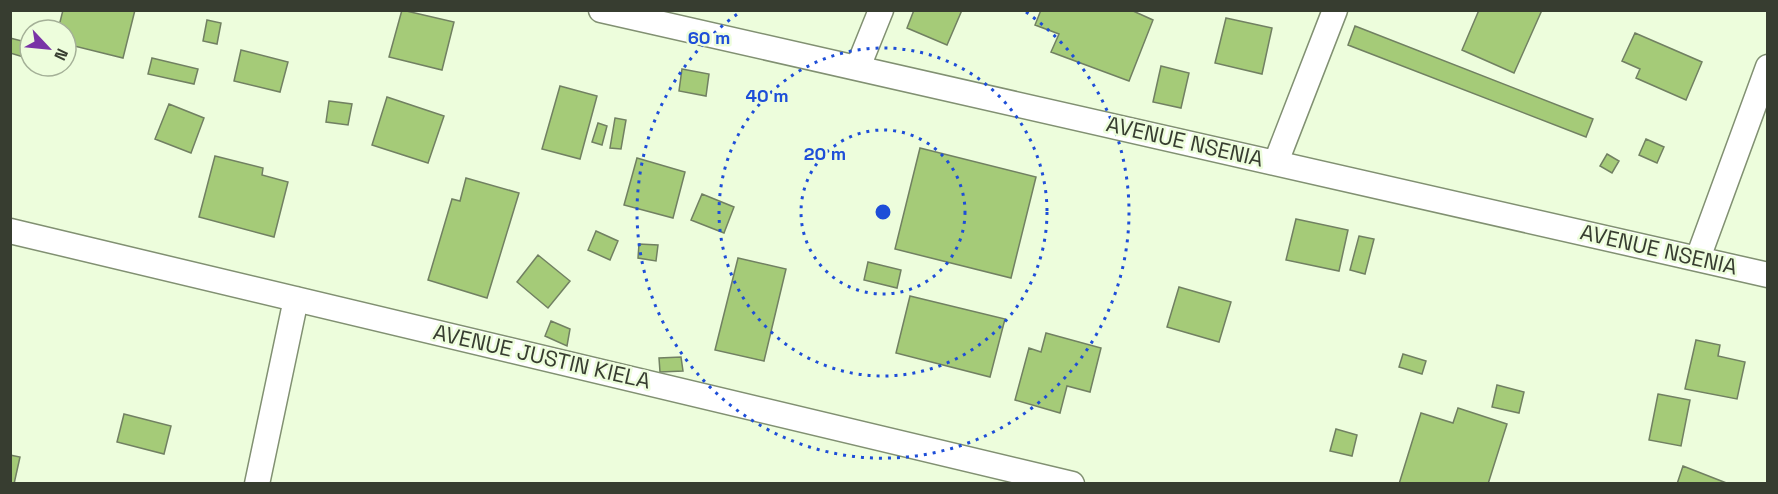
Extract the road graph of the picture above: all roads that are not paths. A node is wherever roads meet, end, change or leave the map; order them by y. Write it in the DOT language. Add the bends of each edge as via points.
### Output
graph roads {
  1 [pos="601,10"];
  2 [pos="881,10"];
  3 [pos="1335,10"];
  4 [pos="858,67"];
  5 [pos="1767,67"];
  6 [pos="1276,162"];
  7 [pos="10,231"];
  8 [pos="1698,258"];
  9 [pos="1767,275"];
  10 [pos="296,298"];
  11 [pos="257,483"];
  12 [pos="1072,483"];
  1 -- 4 [label="street, AVENUE NSENIA"];
  2 -- 4 [label="street"];
  3 -- 6 [label="street"];
  4 -- 6 [label="street, AVENUE NSENIA"];
  5 -- 8 [label="street"];
  6 -- 8 [label="street, AVENUE NSENIA"];
  7 -- 10 [label="street, AVENUE JUSTIN KIELA"];
  8 -- 9 [label="street, AVENUE NSENIA"];
  10 -- 11 [label="street"];
  10 -- 12 [label="street, AVENUE JUSTIN KIELA"];
}
